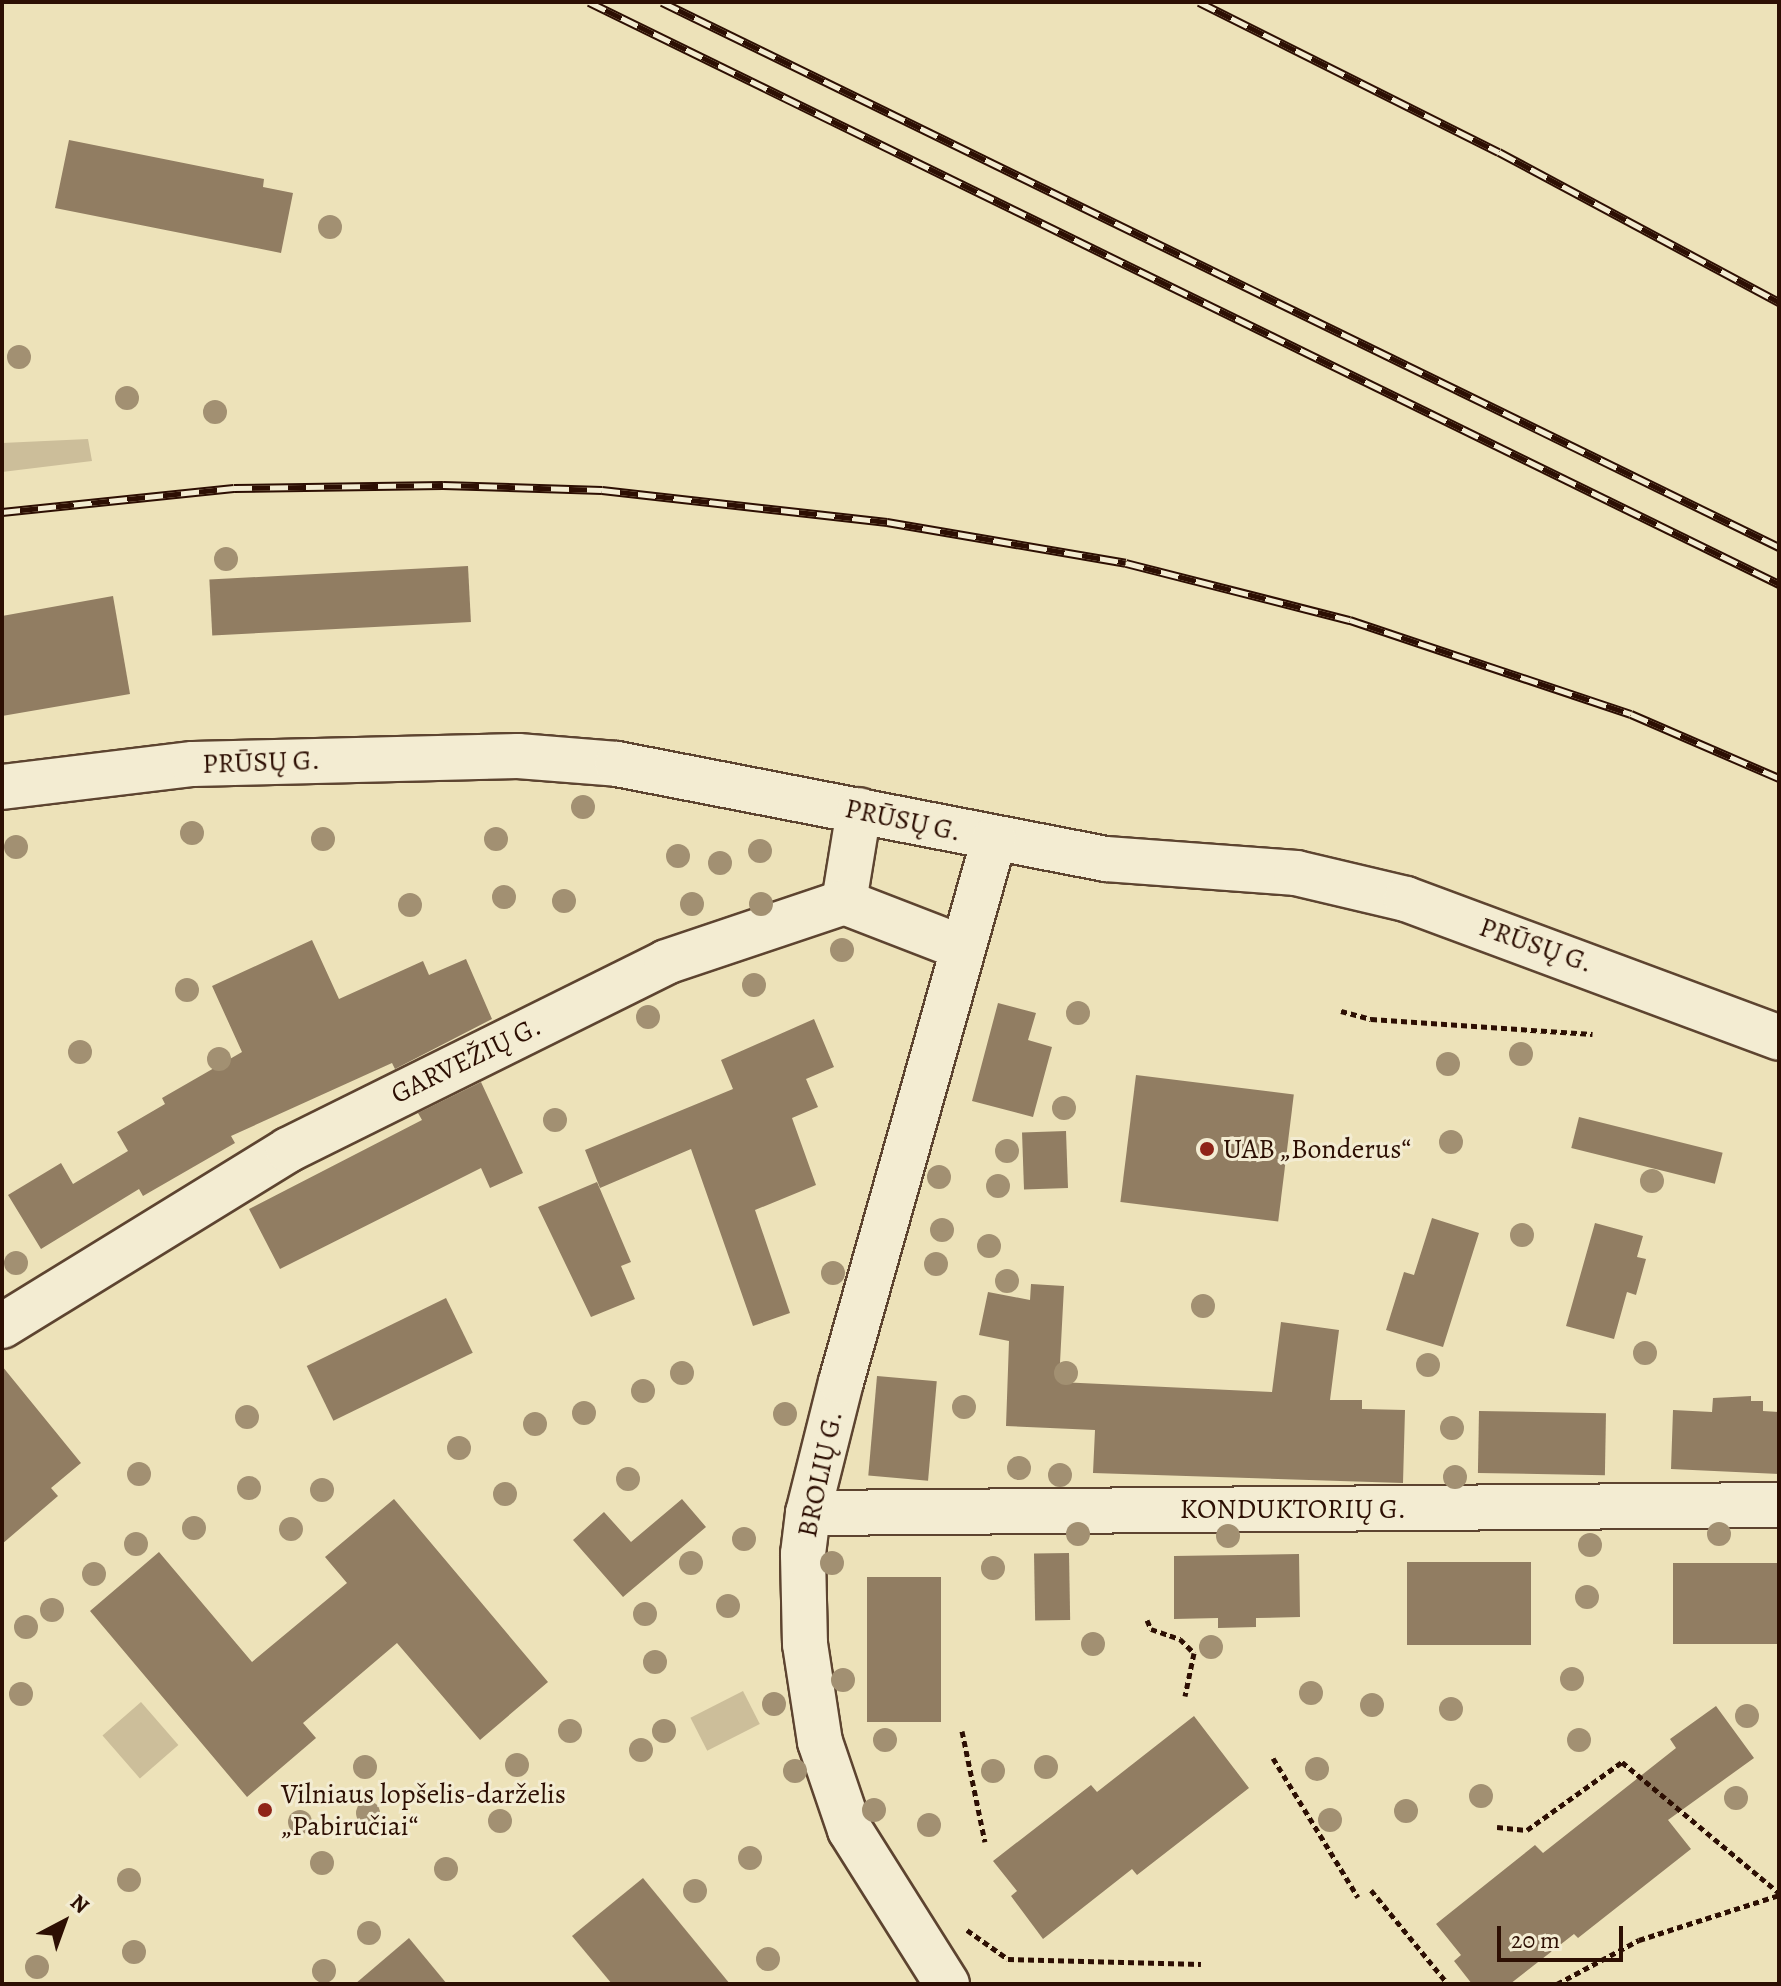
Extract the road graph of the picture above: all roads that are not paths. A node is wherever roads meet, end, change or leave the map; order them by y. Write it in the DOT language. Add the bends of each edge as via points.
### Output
graph roads {
  1 [pos="2,787"];
  2 [pos="859,810"];
  3 [pos="994,839"];
  4 [pos="844,902"];
  5 [pos="960,947"];
  6 [pos="1779,1038"];
  7 [pos="2,1326"];
  8 [pos="1779,1505"];
  9 [pos="808,1513"];
  10 [pos="947,1984"];
  1 -- 2 [label="street, PRŪSŲ G." via="193,764 518,756 617,764"];
  2 -- 3 [label="street, PRŪSŲ G."];
  2 -- 4 [label="street"];
  3 -- 5 [label="street, BROLIŲ G."];
  3 -- 6 [label="street, PRŪSŲ G." via="1106,859 1296,873 1406,899"];
  4 -- 5 [label="street"];
  4 -- 7 [label="street, GARVEŽIŲ G." via="666,962 393,1095 288,1150"];
  5 -- 9 [label="street, BROLIŲ G."];
  8 -- 9 [label="street, KONDUKTORIŲ G."];
  9 -- 10 [label="street, BROLIŲ G." via="803,1554 805,1644 820,1742 850,1830"];
}
